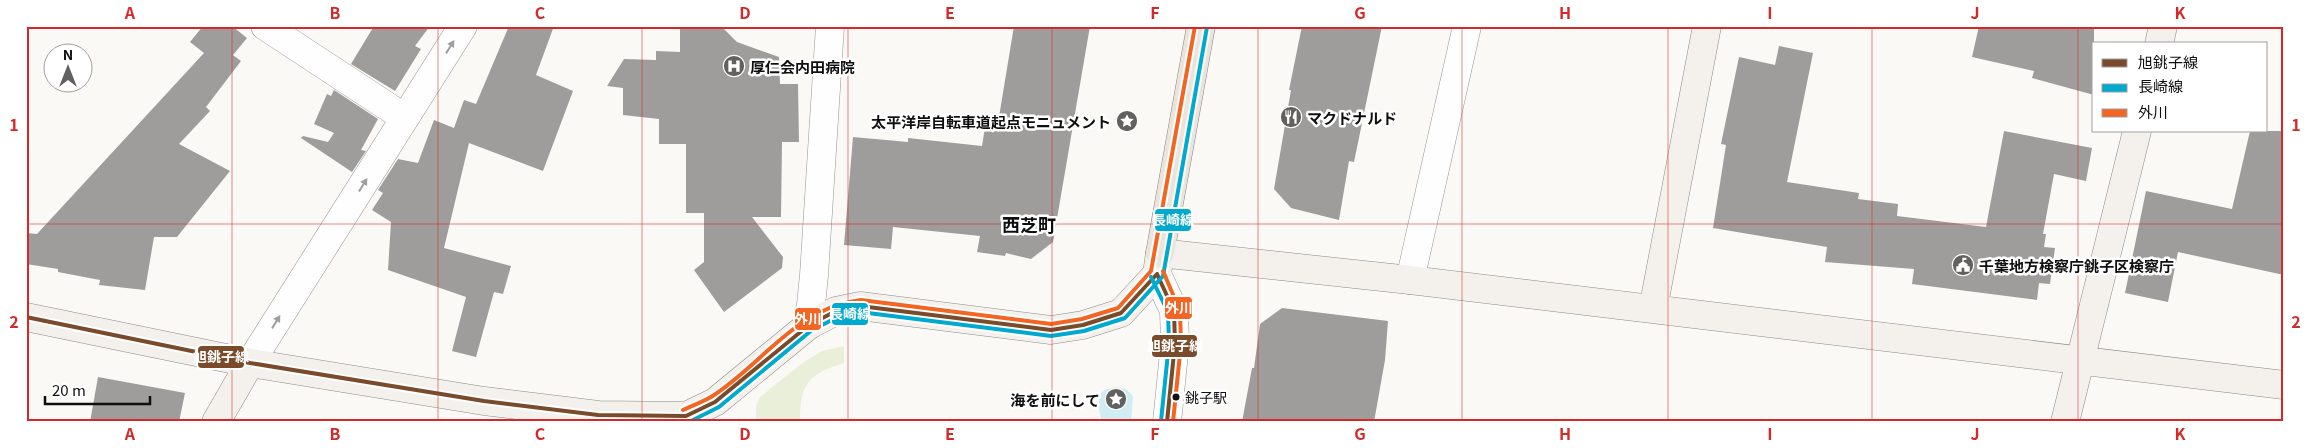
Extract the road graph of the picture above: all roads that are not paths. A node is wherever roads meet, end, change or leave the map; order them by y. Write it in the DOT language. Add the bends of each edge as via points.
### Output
graph roads {
  1 [pos="265,26"];
  2 [pos="463,26"];
  3 [pos="830,26"];
  4 [pos="1201,26"];
  5 [pos="1467,26"];
  6 [pos="1707,26"];
  7 [pos="2163,26"];
  8 [pos="2159,42"];
  9 [pos="406,118"];
  10 [pos="2137,132"];
  11 [pos="1159,263"];
  12 [pos="1410,280"];
  13 [pos="1653,309"];
  14 [pos="26,317"];
  15 [pos="808,325"];
  16 [pos="2080,360"];
  17 [pos="250,363"];
  18 [pos="2284,385"];
  19 [pos="689,419"];
  20 [pos="216,422"];
  21 [pos="1167,422"];
  22 [pos="2065,422"];
  1 -- 9 [label="street"];
  9 -- 2 [label="street, one-way"];
  3 -- 15 [label="street"];
  4 -- 11 [label="main road"];
  5 -- 12 [label="street"];
  6 -- 13 [label="street"];
  7 -- 8 [label="street"];
  17 -- 9 [label="street, one-way"];
  10 -- 16 [label="street"];
  11 -- 12 [label="street"];
  11 -- 15 [label="street" via="1121,313 1083,326 1051,330 860,306 836,311"];
  11 -- 21 [label="street" via="1174,311 1175,344"];
  12 -- 13 [label="street"];
  13 -- 16 [label="street"];
  14 -- 17 [label="street"];
  15 -- 19 [label="street" via="715,402"];
  16 -- 18 [label="street"];
  16 -- 22 [label="street"];
  17 -- 19 [label="street" via="484,401 598,415"];
  17 -- 20 [label="street"];
}
